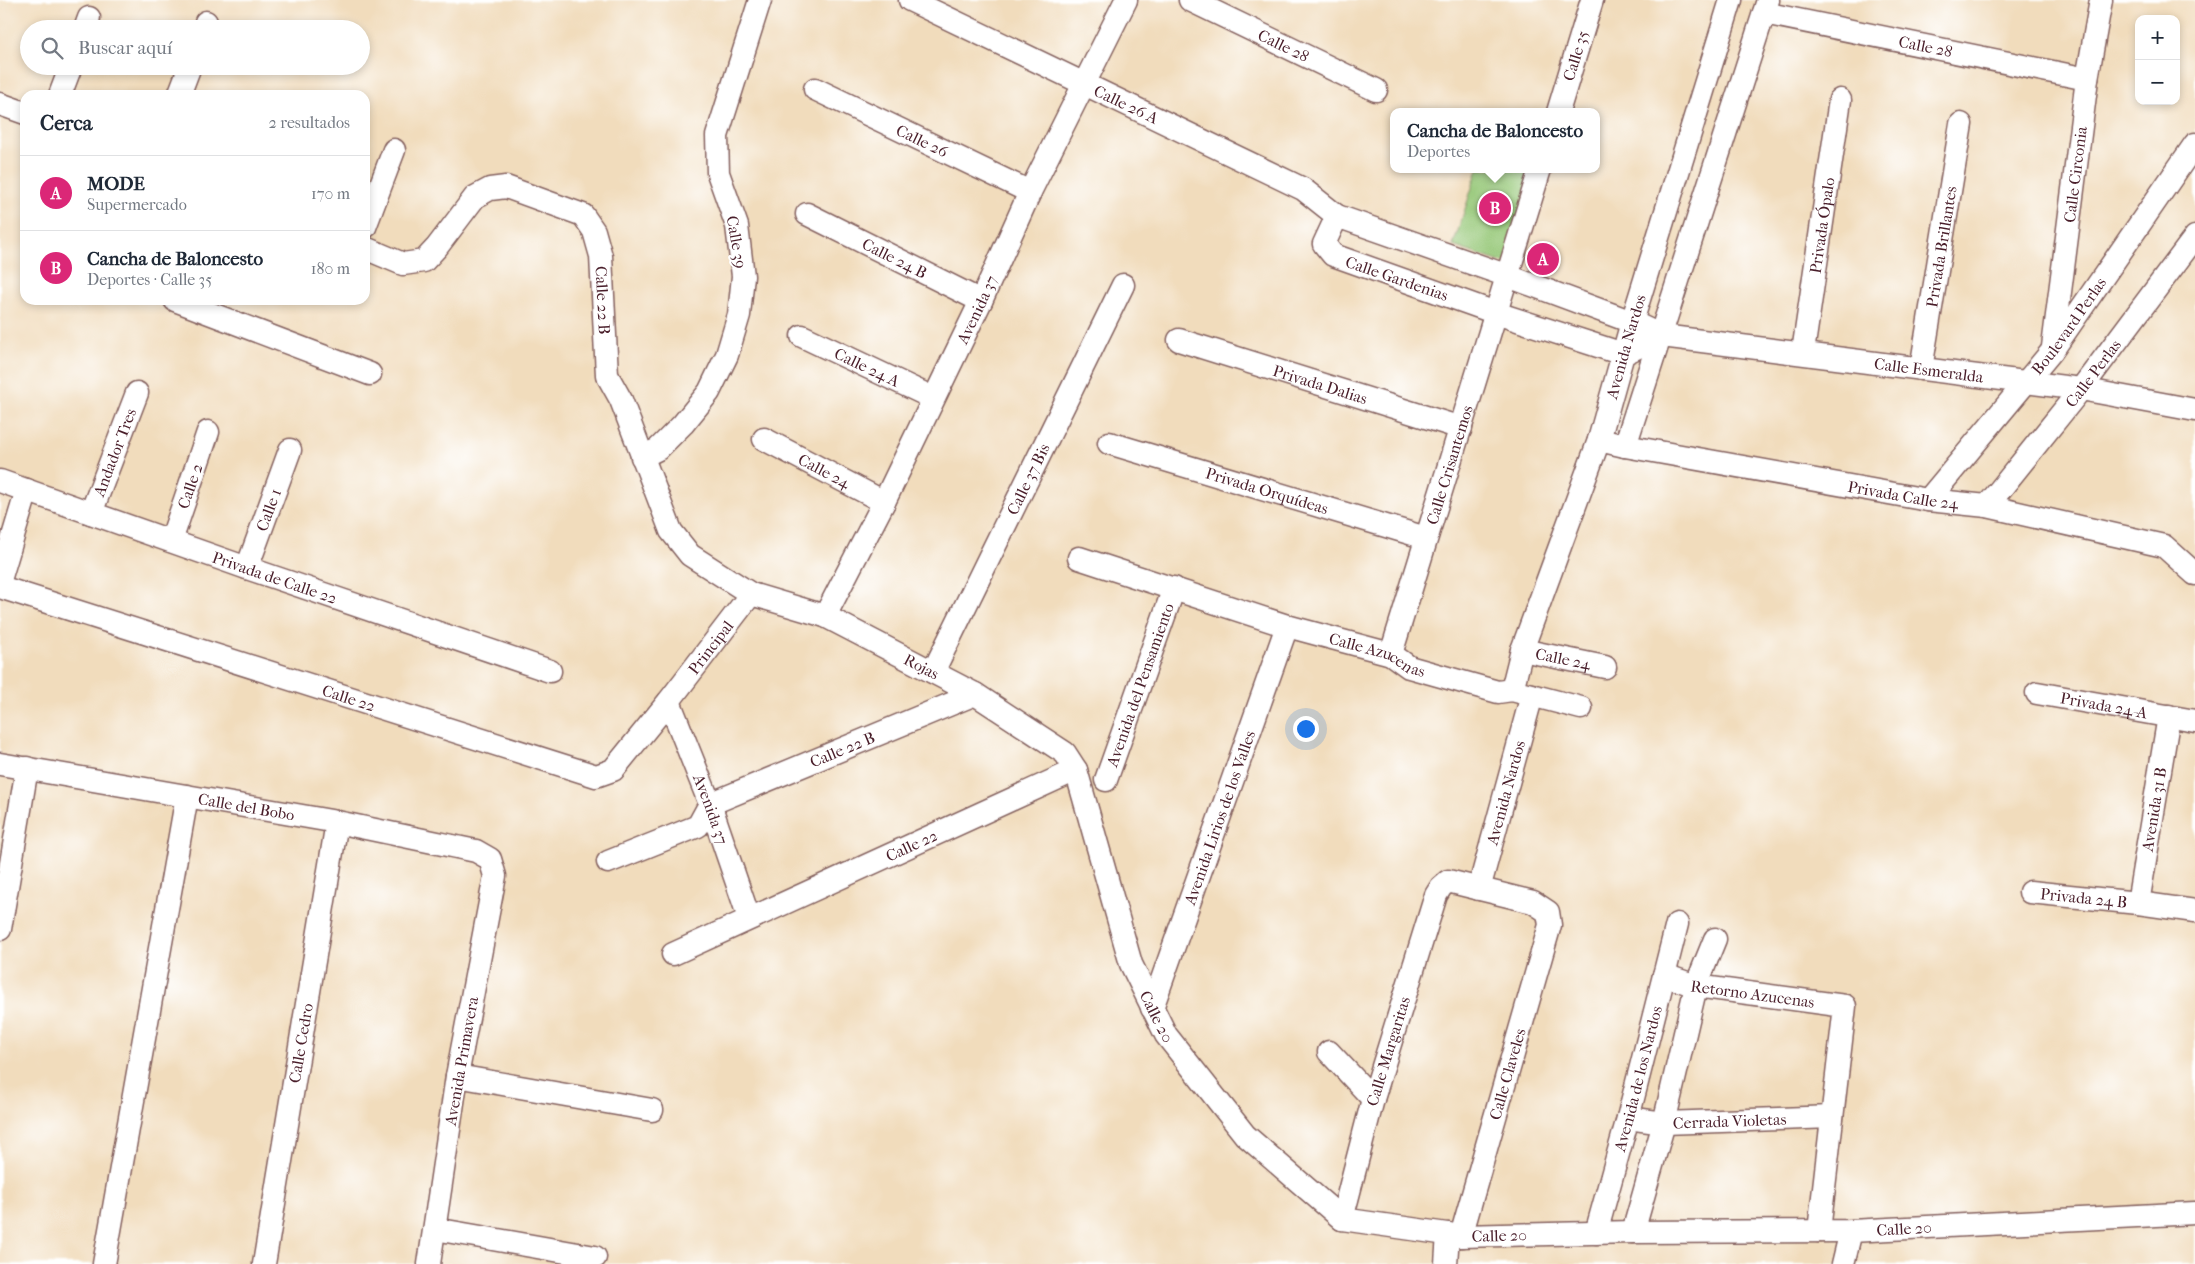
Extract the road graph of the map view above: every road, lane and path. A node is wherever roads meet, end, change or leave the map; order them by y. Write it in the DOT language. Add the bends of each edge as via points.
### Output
graph roads {
  1 [pos="760,0"];
  2 [pos="910,0"];
  3 [pos="1126,0"];
  4 [pos="1190,0"];
  5 [pos="1592,0"];
  6 [pos="1731,0"];
  7 [pos="2101,0"];
  8 [pos="1766,6"];
  9 [pos="68,75"];
  10 [pos="187,75"];
  11 [pos="2087,79"];
  12 [pos="1085,85"];
  13 [pos="815,89"];
  14 [pos="62,90"];
  15 [pos="181,90"];
  16 [pos="1376,90"];
  17 [pos="1840,100"];
  18 [pos="0,104"];
  19 [pos="1559,108"];
  20 [pos="20,111"];
  21 [pos="1961,124"];
  22 [pos="2195,144"];
  23 [pos="394,150"];
  24 [pos="1539,173"];
  25 [pos="1030,192"];
  26 [pos="370,214"];
  27 [pos="807,214"];
  28 [pos="1336,216"];
  29 [pos="2195,237"];
  30 [pos="370,250"];
  31 [pos="1508,276"];
  32 [pos="1123,285"];
  33 [pos="981,301"];
  34 [pos="188,305"];
  35 [pos="1496,313"];
  36 [pos="1632,322"];
  37 [pos="802,336"];
  38 [pos="1662,336"];
  39 [pos="1179,340"];
  40 [pos="2052,351"];
  41 [pos="1803,352"];
  42 [pos="1623,354"];
  43 [pos="1921,369"];
  44 [pos="370,374"];
  45 [pos="2027,382"];
  46 [pos="2081,389"];
  47 [pos="137,393"];
  48 [pos="933,398"];
  49 [pos="2195,410"];
  50 [pos="1461,428"];
  51 [pos="208,432"];
  52 [pos="764,440"];
  53 [pos="1598,440"];
  54 [pos="1109,443"];
  55 [pos="1625,446"];
  56 [pos="290,450"];
  57 [pos="642,457"];
  58 [pos="0,481"];
  59 [pos="27,490"];
  60 [pos="1928,500"];
  61 [pos="884,502"];
  62 [pos="1987,506"];
  63 [pos="91,513"];
  64 [pos="1426,538"];
  65 [pos="171,542"];
  66 [pos="1080,558"];
  67 [pos="247,568"];
  68 [pos="2195,574"];
  69 [pos="0,580"];
  70 [pos="0,587"];
  71 [pos="1174,588"];
  72 [pos="751,594"];
  73 [pos="825,616"];
  74 [pos="1287,626"];
  75 [pos="1522,650"];
  76 [pos="1391,654"];
  77 [pos="1605,667"];
  78 [pos="550,671"];
  79 [pos="934,672"];
  80 [pos="1522,692"];
  81 [pos="2037,693"];
  82 [pos="975,694"];
  83 [pos="669,702"];
  84 [pos="1581,708"];
  85 [pos="2169,716"];
  86 [pos="2195,721"];
  87 [pos="0,764"];
  88 [pos="28,768"];
  89 [pos="1076,770"];
  90 [pos="1106,780"];
  91 [pos="187,796"];
  92 [pos="710,804"];
  93 [pos="337,822"];
  94 [pos="490,859"];
  95 [pos="608,862"];
  96 [pos="1479,889"];
  97 [pos="2030,892"];
  98 [pos="2138,903"];
  99 [pos="2195,911"];
  100 [pos="749,918"];
  101 [pos="1677,924"];
  102 [pos="0,929"];
  103 [pos="1715,939"];
  104 [pos="673,954"];
  105 [pos="1664,975"];
  106 [pos="1696,986"];
  107 [pos="1152,1008"];
  108 [pos="1329,1052"];
  109 [pos="456,1076"];
  110 [pos="1372,1100"];
  111 [pos="652,1110"];
  112 [pos="1832,1117"];
  113 [pos="1628,1118"];
  114 [pos="1664,1123"];
  115 [pos="2195,1213"];
  116 [pos="1342,1219"];
  117 [pos="435,1229"];
  118 [pos="1819,1231"];
  119 [pos="1851,1231"];
  120 [pos="1633,1232"];
  121 [pos="1596,1233"];
  122 [pos="1454,1235"];
  123 [pos="595,1257"];
  124 [pos="104,1264"];
  125 [pos="264,1264"];
  126 [pos="429,1264"];
  127 [pos="1446,1264"];
  128 [pos="1843,1264"];
  1 -- 57 [label="street, Calle 39" via="717,136 718,173 737,226 743,276 739,315 727,355 709,392 684,424 658,449"];
  2 -- 12 [label="street, Calle 26 A"];
  3 -- 12 [label="street, Avenida 37"];
  4 -- 16 [label="street, Calle 28"];
  5 -- 19 [label="street, Calle 35"];
  6 -- 36 [label="street, Avenida Nardos"];
  7 -- 11 [label="street, Calle Circonia"];
  8 -- 11 [label="street, Calle 28"];
  8 -- 38 [label="street, Avenida Nardos"];
  9 -- 14 [label="street"];
  10 -- 15 [label="street"];
  11 -- 40 [label="street, Calle Circonia"];
  12 -- 25 [label="street, Avenida 37"];
  12 -- 28 [label="street, Calle 26 A" via="1302,189"];
  13 -- 25 [label="street, Calle 26"];
  17 -- 41 [label="street, Privada Ópalo"];
  18 -- 20 [label="street"];
  21 -- 43 [label="street, Privada Brillantes"];
  22 -- 40 [label="street, Boulevard Perlas"];
  23 -- 26 [label="street"];
  24 -- 31 [label="street"];
  25 -- 33 [label="street, Avenida 37"];
  27 -- 33 [label="street, Calle 24 B"];
  28 -- 31 [label="street"];
  28 -- 35 [label="street, Calle Gardenias" via="1324,244 1333,255"];
  29 -- 46 [label="street, Calle Perlas"];
  30 -- 57 [label="street, Calle 22 B" via="403,264 424,261 475,197 490,189 506,187 583,215 594,231 601,256 607,375 621,400"];
  31 -- 35 [label="street, Calle Crisantemos"];
  31 -- 36 [label="street"];
  32 -- 79 [label="street, Calle 37 Bis"];
  33 -- 48 [label="street, Avenida 37"];
  34 -- 44 [label="street"];
  35 -- 42 [label="street, Calle Gardenias"];
  35 -- 50 [label="street, Calle Crisantemos"];
  36 -- 38 [label="street"];
  36 -- 42 [label="street, Avenida Nardos"];
  37 -- 48 [label="street, Calle 24 A"];
  38 -- 41 [label="street, Calle Esmeralda"];
  38 -- 42 [label="street"];
  38 -- 55 [label="street, Avenida Nardos"];
  39 -- 50 [label="street, Privada Dalias"];
  40 -- 45 [label="street, Boulevard Perlas"];
  41 -- 43 [label="street, Calle Esmeralda"];
  42 -- 53 [label="street, Avenida Nardos"];
  43 -- 45 [label="street, Calle Esmeralda"];
  45 -- 46 [label="street, Calle Esmeralda"];
  45 -- 60 [label="street, Boulevard Perlas"];
  46 -- 49 [label="street, Calle Esmeralda"];
  46 -- 62 [label="street, Calle Perlas"];
  47 -- 63 [label="street, Andador Tres"];
  48 -- 61 [label="street, Avenida 37"];
  50 -- 64 [label="street, Calle Crisantemos"];
  51 -- 65 [label="street, Calle 2"];
  52 -- 61 [label="street, Calle 24"];
  53 -- 55 [label="street, Privada Calle 24"];
  53 -- 75 [label="street, Avenida Nardos"];
  54 -- 64 [label="street, Privada Orquídeas"];
  55 -- 60 [label="street, Privada Calle 24"];
  56 -- 67 [label="street, Calle 1"];
  57 -- 72 [label="street, Calle 22 B" via="671,531 690,555"];
  58 -- 59 [label="street, Privada de Calle 22"];
  59 -- 63 [label="street, Privada de Calle 22"];
  59 -- 69 [label="street"];
  60 -- 62 [label="street, Privada Calle 24"];
  61 -- 73 [label="street, Avenida 37"];
  62 -- 68 [label="street, Privada Calle 24" via="2164,546"];
  63 -- 65 [label="street, Privada de Calle 22"];
  64 -- 76 [label="street, Calle Crisantemos"];
  65 -- 67 [label="street, Privada de Calle 22"];
  66 -- 71 [label="street, Calle Azucenas"];
  67 -- 78 [label="street, Privada de Calle 22"];
  70 -- 83 [label="street, Calle 22" via="596,776 613,770"];
  71 -- 74 [label="street, Calle Azucenas"];
  71 -- 90 [label="street, Avenida del Pensamiento"];
  72 -- 73 [label="street, Rojas"];
  72 -- 83 [label="street, Principal"];
  73 -- 79 [label="street, Rojas"];
  74 -- 76 [label="street, Calle Azucenas"];
  74 -- 107 [label="street, Avenida Lirios de los Valles"];
  75 -- 77 [label="street, Calle 24"];
  75 -- 80 [label="street, Avenida Nardos"];
  76 -- 80 [label="street, Calle Azucenas" via="1409,667 1498,692"];
  79 -- 82 [label="street, Rojas"];
  80 -- 84 [label="street, Calle Azucenas"];
  80 -- 96 [label="street, Avenida Nardos"];
  81 -- 85 [label="street, Privada 24-A"];
  82 -- 89 [label="street, Rojas" via="1065,753"];
  82 -- 92 [label="street, Calle 22 B"];
  83 -- 92 [label="street, Avenida 37"];
  85 -- 86 [label="street"];
  85 -- 98 [label="street, Avenida 31 B"];
  87 -- 88 [label="street, Calle del Bobo"];
  88 -- 91 [label="street, Calle del Bobo"];
  88 -- 102 [label="street"];
  89 -- 100 [label="street, Calle 22"];
  89 -- 107 [label="street, Calle 20" via="1130,964"];
  91 -- 93 [label="street, Calle del Bobo"];
  91 -- 124 [label="street"];
  92 -- 95 [label="street" via="698,826"];
  92 -- 100 [label="street, Avenida 37"];
  93 -- 94 [label="street, Calle del Bobo" via="476,851"];
  93 -- 125 [label="street, Calle Cedro"];
  94 -- 109 [label="street, Avenida Primavera" via="495,876"];
  96 -- 110 [label="street, Calle Margaritas" via="1448,881 1440,887"];
  96 -- 122 [label="street, Calle Claveles" via="1533,902 1548,912 1550,925"];
  97 -- 98 [label="street, Privada 24 B"];
  98 -- 99 [label="street"];
  100 -- 104 [label="street"];
  101 -- 105 [label="street, Avenida de los Nardos"];
  103 -- 106 [label="street"];
  105 -- 106 [label="street, Retorno Azucenas"];
  105 -- 113 [label="street, Avenida de los Nardos"];
  106 -- 112 [label="street, Retorno Azucenas" via="1845,1006"];
  106 -- 114 [label="street"];
  107 -- 116 [label="street, Calle 20" via="1166,1035 1245,1135"];
  108 -- 110 [label="street"];
  109 -- 111 [label="street"];
  109 -- 117 [label="street, Avenida Primavera"];
  110 -- 116 [label="street, Calle Margaritas"];
  112 -- 114 [label="street, Cerrada Violetas"];
  112 -- 118 [label="street"];
  113 -- 114 [label="street, Cerrada Violetas"];
  113 -- 121 [label="street, Avenida de los Nardos"];
  114 -- 120 [label="street"];
  115 -- 119 [label="street, Calle 20"];
  116 -- 122 [label="street, Calle 20"];
  117 -- 123 [label="street"];
  117 -- 126 [label="street, Avenida Primavera"];
  118 -- 119 [label="street, Calle 20"];
  118 -- 120 [label="street, Calle 20"];
  119 -- 128 [label="street"];
  120 -- 121 [label="street, Calle 20"];
  121 -- 122 [label="street, Calle 20"];
  122 -- 127 [label="street, Calle Claveles"];
}
